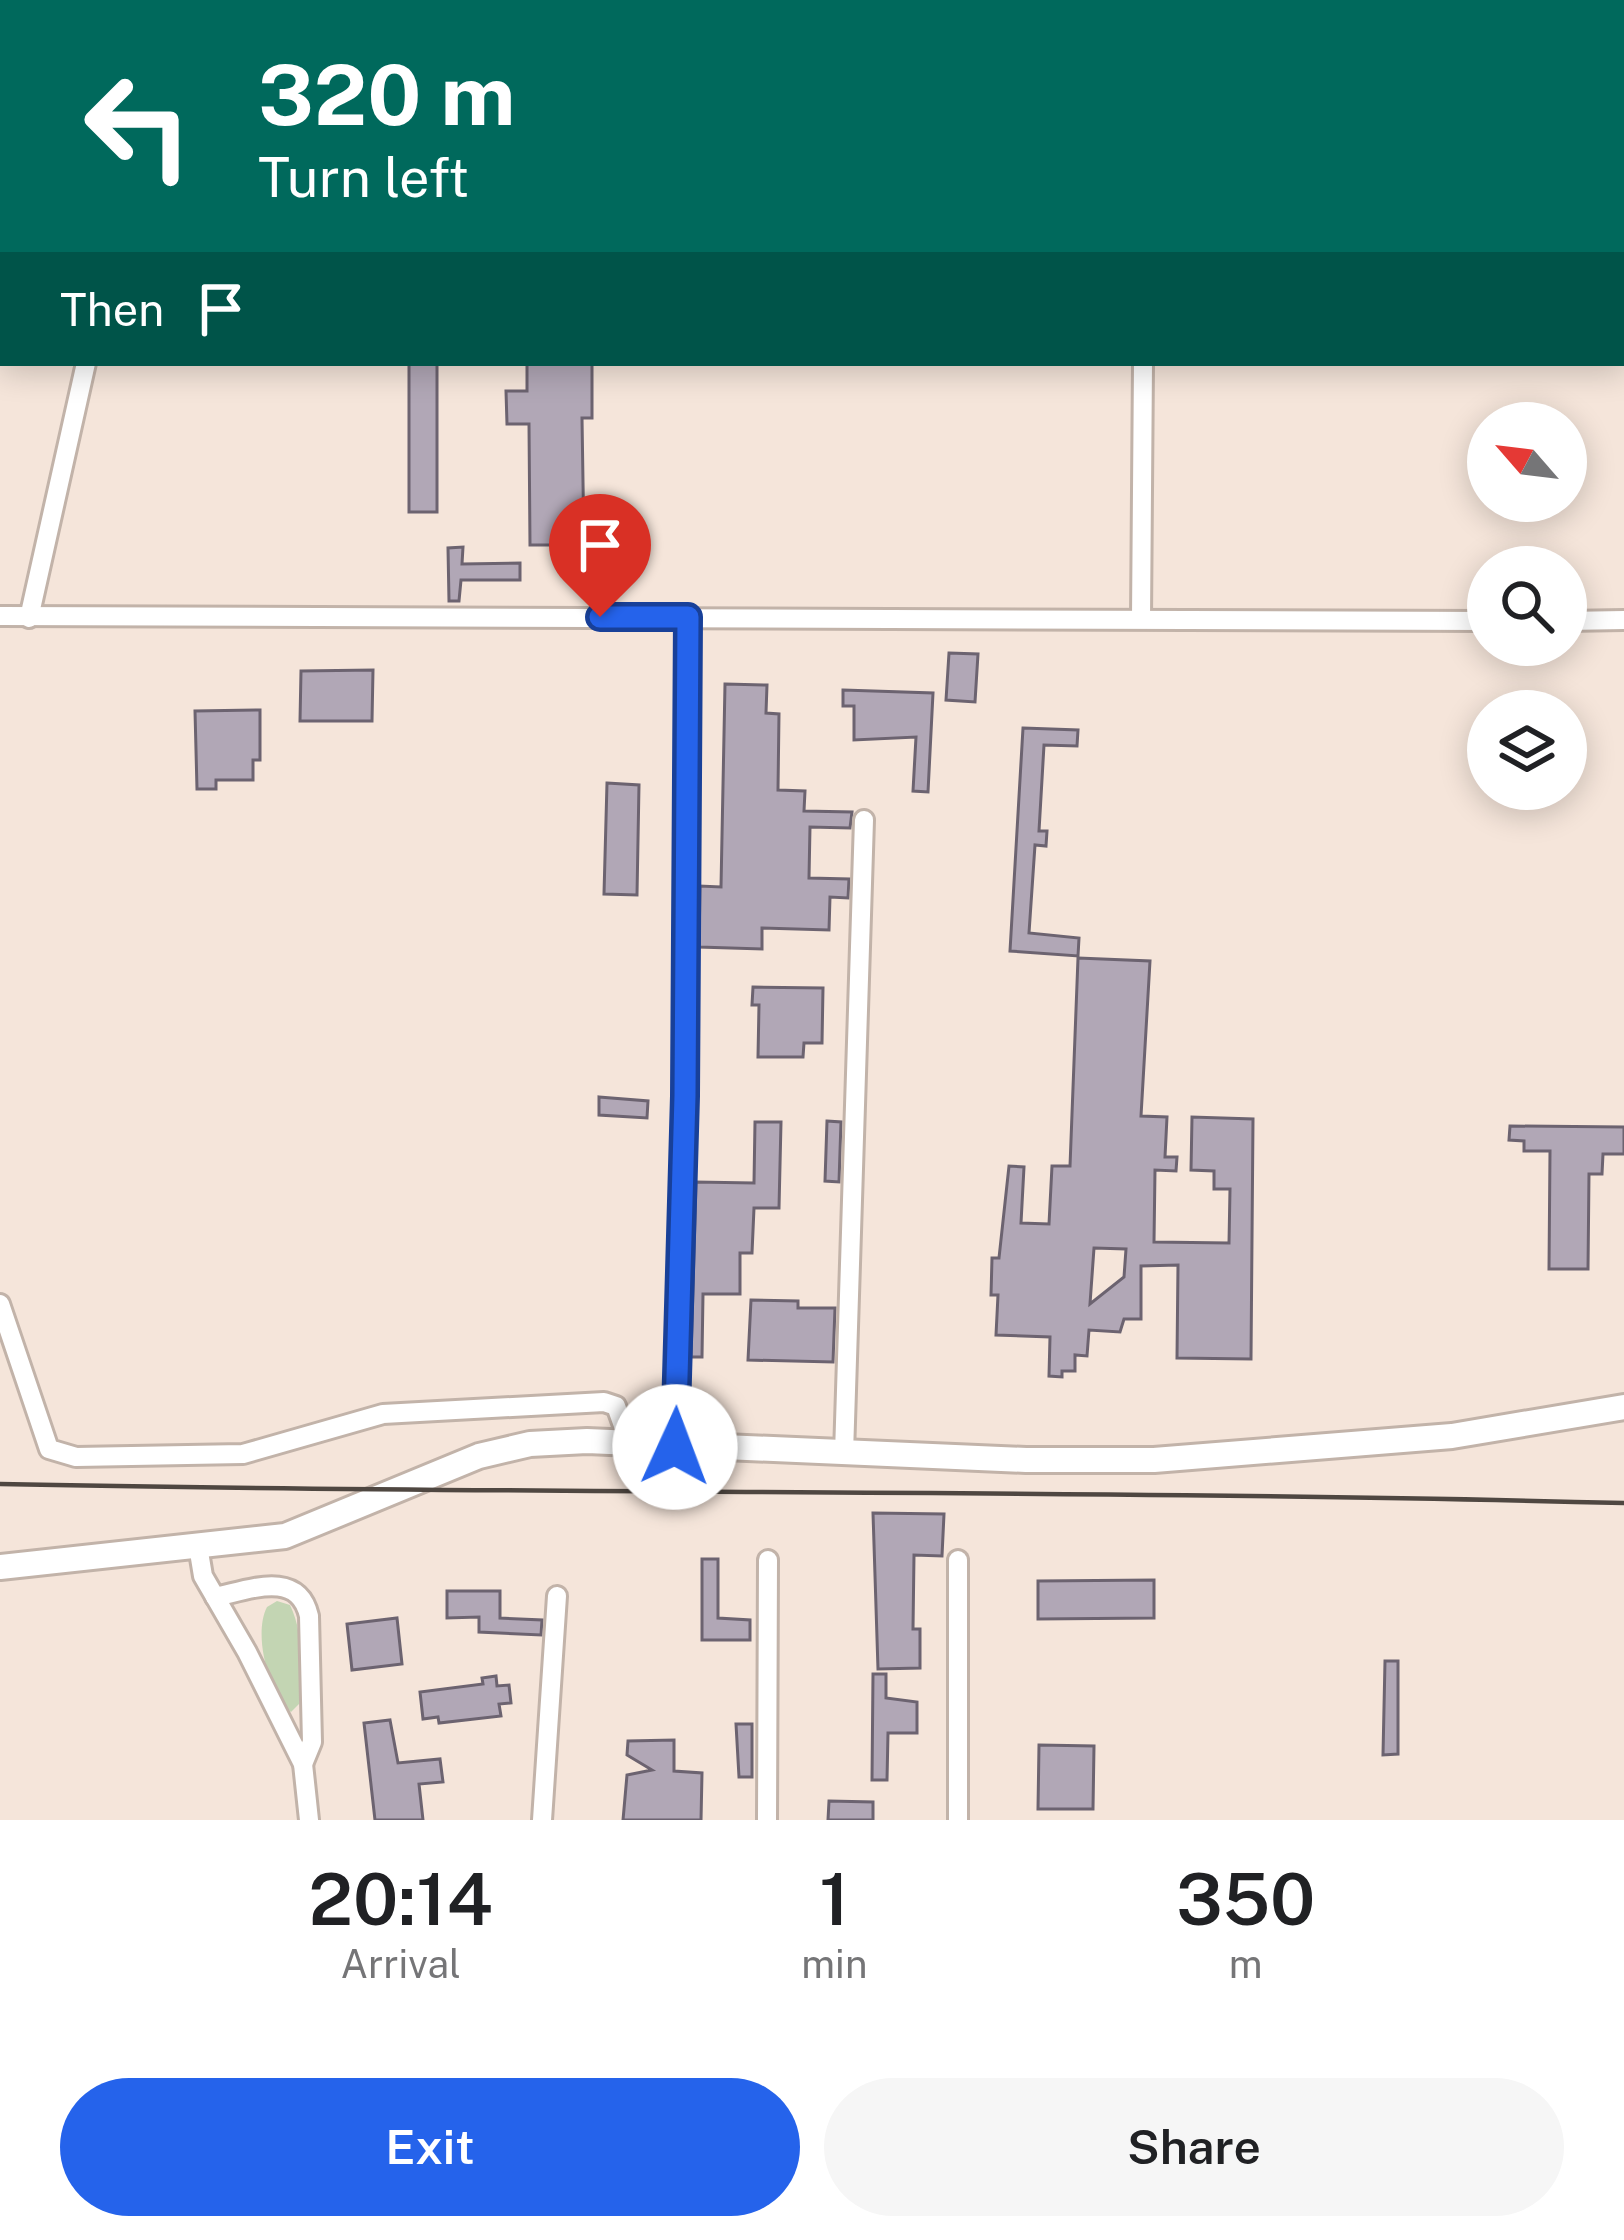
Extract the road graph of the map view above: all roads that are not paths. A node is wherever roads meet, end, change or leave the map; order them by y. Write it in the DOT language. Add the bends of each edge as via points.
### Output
graph roads {
  1 [pos="85,366"];
  2 [pos="1143,366"];
  3 [pos="0,616"];
  4 [pos="688,617"];
  5 [pos="29,618"];
  6 [pos="1141,619"];
  7 [pos="1624,620"];
  8 [pos="1467,621"];
  9 [pos="1587,621"];
  10 [pos="865,820"];
  11 [pos="0,1304"];
  12 [pos="1624,1407"];
  13 [pos="630,1445"];
  14 [pos="675,1447"];
  15 [pos="844,1454"];
  16 [pos="198,1546"];
  17 [pos="768,1560"];
  18 [pos="958,1560"];
  19 [pos="0,1567"];
  20 [pos="557,1596"];
  21 [pos="215,1597"];
  22 [pos="303,1764"];
  23 [pos="309,1820"];
  24 [pos="542,1820"];
  25 [pos="767,1820"];
  26 [pos="958,1820"];
  1 -- 5 [label="street"];
  2 -- 6 [label="street"];
  3 -- 5 [label="street"];
  4 -- 5 [label="street"];
  4 -- 6 [label="street"];
  4 -- 14 [label="street"];
  6 -- 8 [label="street"];
  7 -- 9 [label="street"];
  10 -- 15 [label="street"];
  11 -- 13 [label="street" via="49,1449 76,1457 243,1454 383,1414 604,1402 616,1406"];
  12 -- 15 [label="main road" via="1452,1436 1154,1460"];
  13 -- 14 [label="main road"];
  13 -- 16 [label="main road" via="513,1448 286,1536"];
  14 -- 15 [label="main road"];
  16 -- 19 [label="main road"];
  16 -- 21 [label="street"];
  17 -- 25 [label="street"];
  18 -- 26 [label="street"];
  20 -- 24 [label="street"];
  21 -- 22 [label="street"];
  21 -- 22 [label="street" via="282,1585 305,1602 313,1742"];
  22 -- 23 [label="street"];
}
